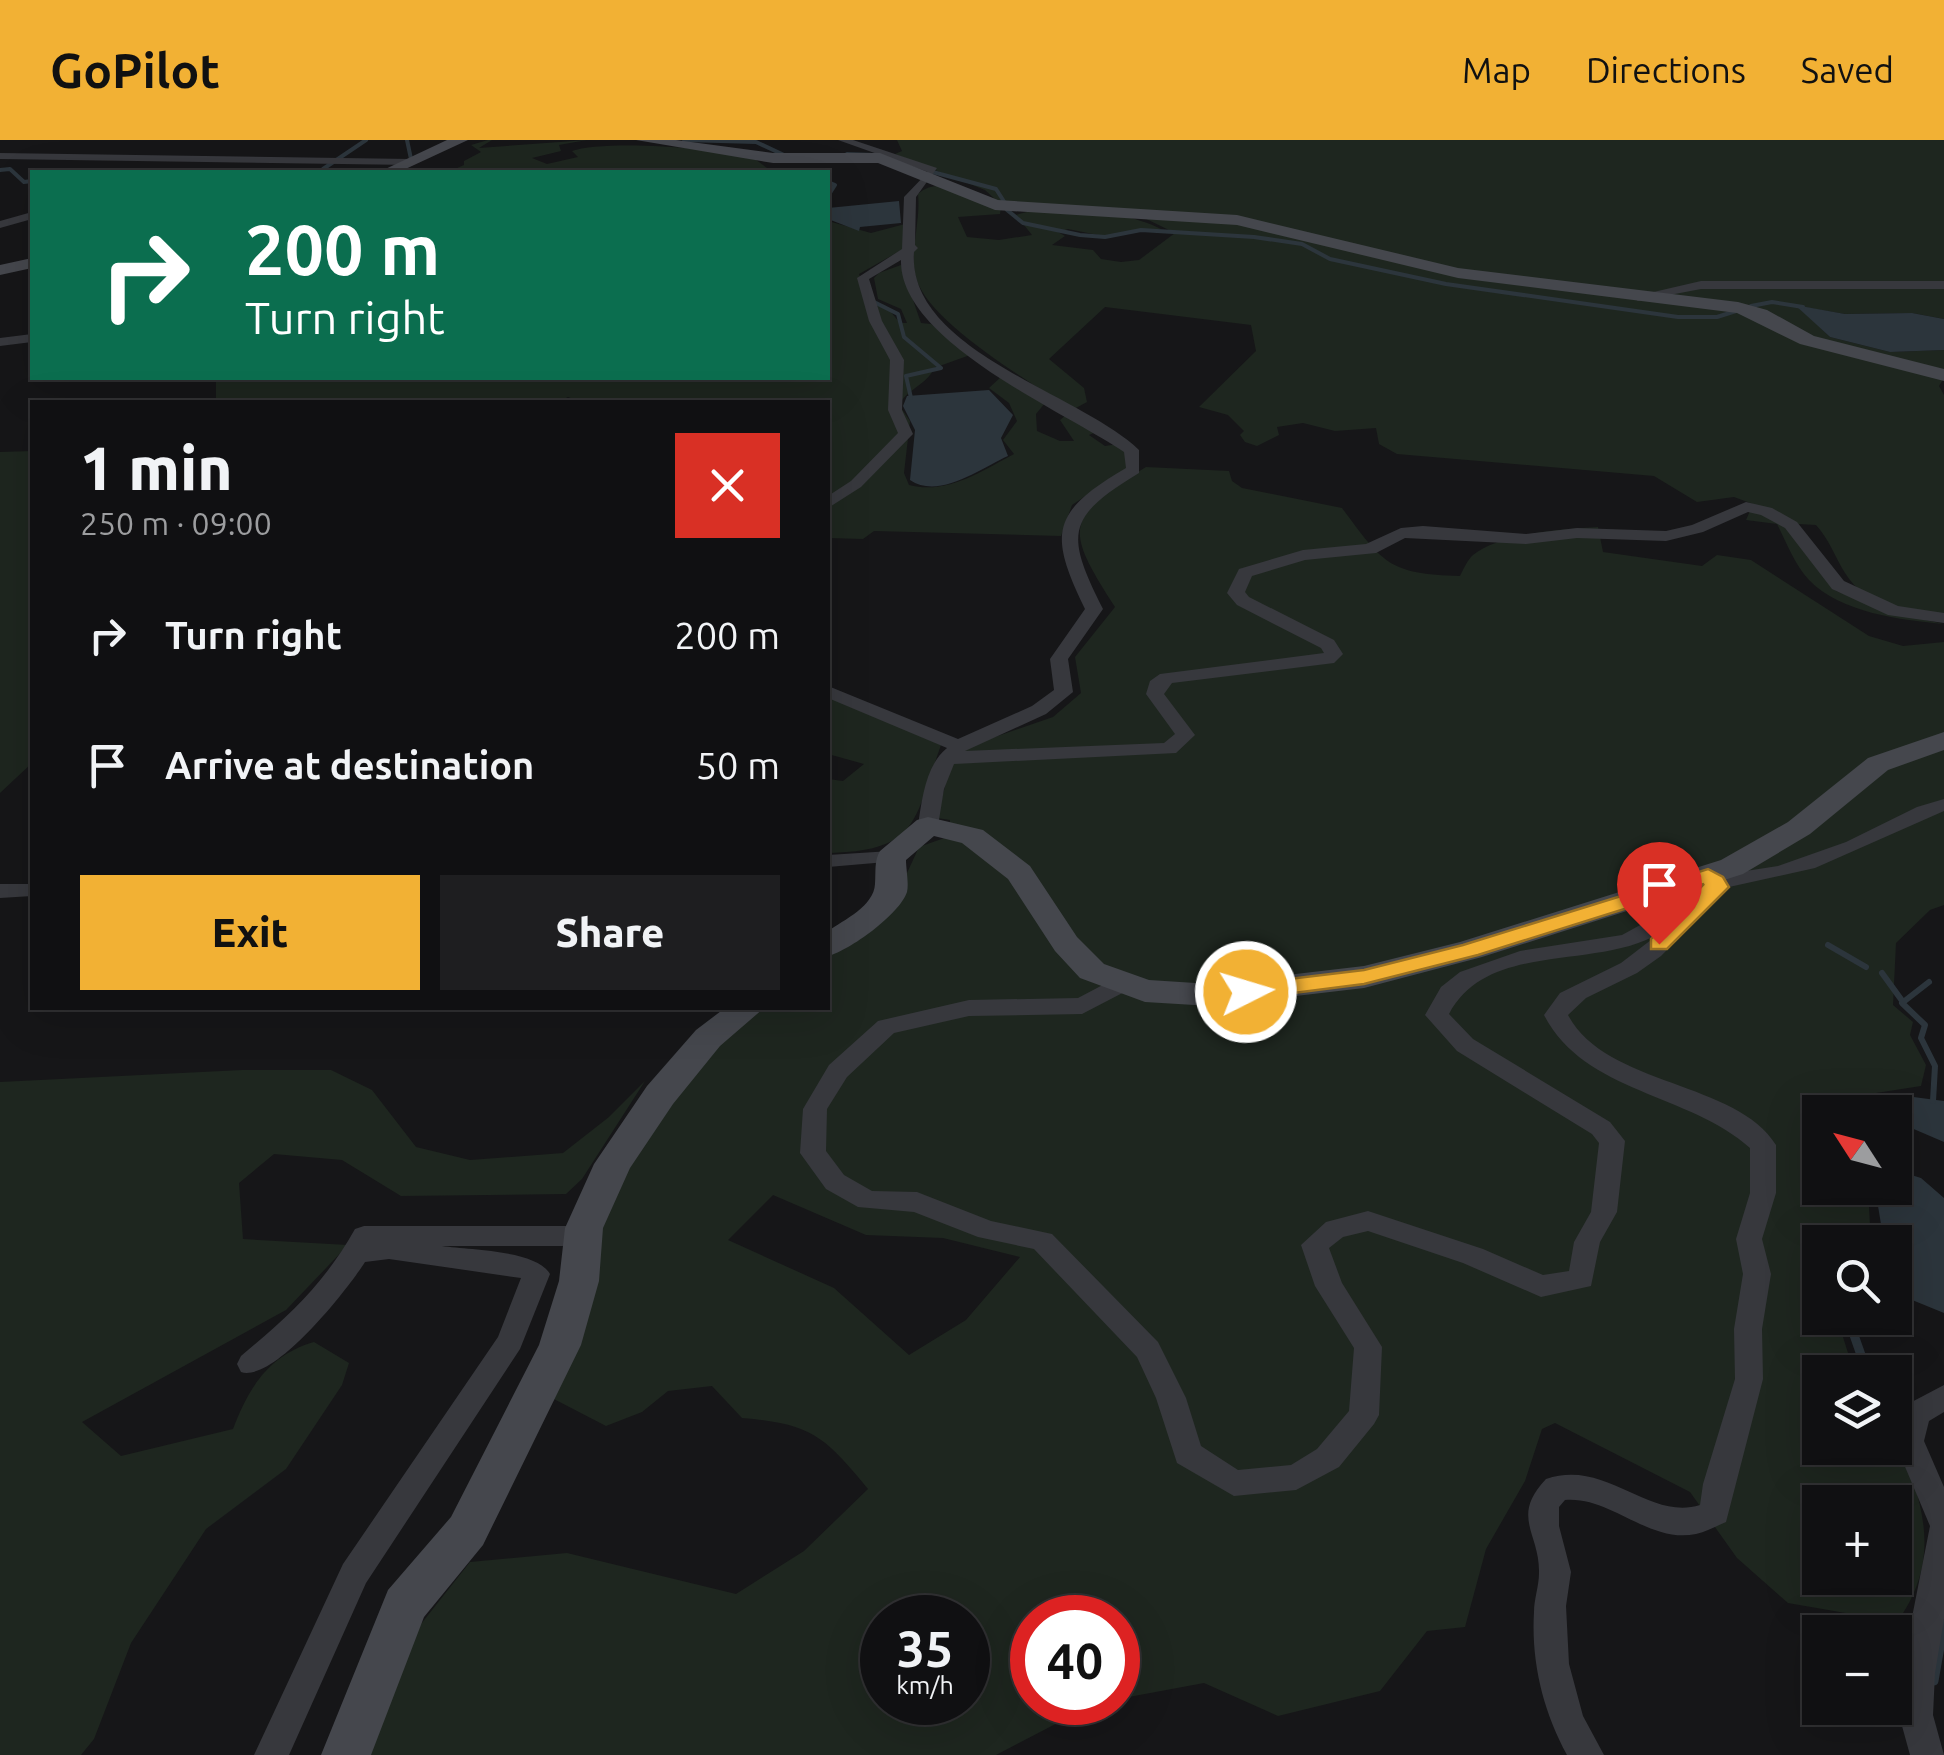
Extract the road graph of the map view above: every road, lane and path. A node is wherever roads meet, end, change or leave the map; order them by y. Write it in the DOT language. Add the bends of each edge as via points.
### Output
graph roads {
  1 [pos="395,140"];
  2 [pos="460,140"];
  3 [pos="644,140"];
  4 [pos="842,140"];
  5 [pos="895,141"];
  6 [pos="677,142"];
  7 [pos="880,155"];
  8 [pos="0,156"];
  9 [pos="136,158"];
  10 [pos="408,162"];
  11 [pos="145,170"];
  12 [pos="391,170"];
  13 [pos="924,170"];
  14 [pos="30,216"];
  15 [pos="0,225"];
  16 [pos="912,248"];
  17 [pos="30,263"];
  18 [pos="0,270"];
  19 [pos="1944,286"];
  20 [pos="1638,297"];
  21 [pos="30,338"];
  22 [pos="0,342"];
  23 [pos="1944,376"];
  24 [pos="830,502"];
  25 [pos="1944,618"];
  26 [pos="830,692"];
  27 [pos="1944,740"];
  28 [pos="950,752"];
  29 [pos="1944,805"];
  30 [pos="928,826"];
  31 [pos="890,857"];
  32 [pos="830,861"];
  33 [pos="1711,878"];
  34 [pos="30,890"];
  35 [pos="0,891"];
  36 [pos="1699,907"];
  37 [pos="830,945"];
  38 [pos="1124,983"];
  39 [pos="744,1010"];
  40 [pos="583,1236"];
  41 [pos="358,1252"];
  42 [pos="251,1364"];
  43 [pos="1944,1397"];
  44 [pos="1944,1526"];
  45 [pos="271,1755"];
  46 [pos="346,1755"];
  47 [pos="1588,1755"];
  48 [pos="1928,1755"];
  1 -- 10 [label="street"];
  2 -- 10 [label="street"];
  3 -- 6 [label="street"];
  4 -- 7 [label="street"];
  5 -- 13 [label="street"];
  6 -- 7 [label="street" via="789,159"];
  7 -- 13 [label="street"];
  8 -- 9 [label="street"];
  9 -- 10 [label="street"];
  9 -- 11 [label="street"];
  10 -- 12 [label="street"];
  13 -- 16 [label="street" via="910,197"];
  13 -- 20 [label="street" via="995,205 1220,218 1458,273"];
  14 -- 15 [label="street"];
  16 -- 24 [label="street" via="863,278 880,338 898,360 895,410 906,434"];
  16 -- 28 [label="street" via="906,263 912,290 944,328 1132,450 1134,470 1079,505 1070,525 1074,571 1094,609 1059,659 1064,692 1043,711"];
  17 -- 18 [label="street"];
  19 -- 20 [label="street" via="1701,285"];
  20 -- 23 [label="street" via="1738,308 1807,340"];
  21 -- 22 [label="street"];
  25 -- 28 [label="street" via="1894,611 1845,589 1791,525 1746,506 1697,529 1654,537 1401,534 1370,549 1303,556 1245,572 1236,593 1243,601 1328,644 1334,654 1157,684 1155,694 1184,735 1170,749"];
  26 -- 28 [label="street"];
  27 -- 33 [label="street" via="1878,764 1798,828"];
  28 -- 30 [label="street" via="931,794"];
  29 -- 33 [label="street" via="1808,863"];
  30 -- 31 [label="street"];
  30 -- 38 [label="street" via="972,836 1019,874 1092,971"];
  31 -- 32 [label="street"];
  31 -- 37 [label="street" via="891,892"];
  33 -- 36 [label="street" via="1718,887"];
  33 -- 38 [label="street" via="1338,983 1212,995"];
  34 -- 35 [label="street"];
  36 -- 38 [label="street" via="1618,943 1510,960 1442,998 1437,1015 1464,1045 1612,1141 1604,1212 1587,1242 1581,1279 1541,1286 1368,1221 1335,1229 1314,1245 1329,1286 1368,1347 1364,1415 1328,1458 1296,1476 1234,1483 1188,1454 1148,1350 1042,1241 988,1230 917,1202 868,1200 835,1182 813,1153 815,1109 838,1071 886,1027 969,1008 1082,1006"];
  36 -- 47 [label="street" via="1644,958 1573,997 1556,1014 1565,1033 1605,1062 1743,1126 1763,1145 1764,1158 1763,1193 1749,1239 1757,1274 1749,1379 1715,1513 1674,1522 1582,1485 1557,1488 1543,1506 1556,1570 1550,1605 1557,1678 1566,1719"];
  39 -- 40 [label="street" via="708,1038 660,1095 613,1164"];
  40 -- 41 [label="street" via="364,1236"];
  40 -- 46 [label="street" via="579,1281 560,1346 467,1532 406,1605"];
  41 -- 42 [label="street" via="298,1324"];
  41 -- 45 [label="street" via="388,1249 536,1274 510,1341 354,1574"];
  43 -- 44 [label="street" via="1916,1414 1908,1441"];
  44 -- 48 [label="street" via="1918,1672 1916,1715"];
}
